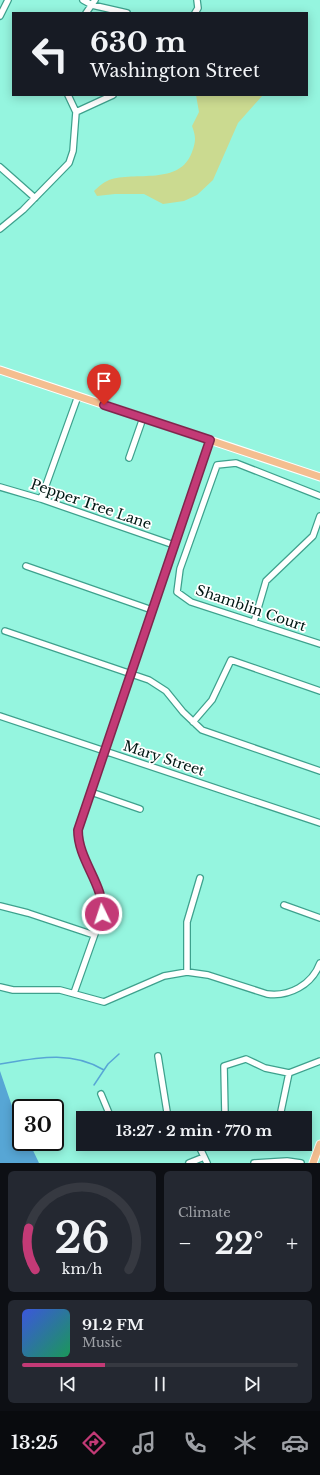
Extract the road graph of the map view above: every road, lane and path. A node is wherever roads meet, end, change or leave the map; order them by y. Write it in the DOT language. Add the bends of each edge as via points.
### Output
graph roads {
  1 [pos="8,0"];
  2 [pos="83,0"];
  3 [pos="197,0"];
  4 [pos="94,2"];
  5 [pos="87,12"];
  6 [pos="124,12"];
  7 [pos="196,12"];
  8 [pos="0,16"];
  9 [pos="68,96"];
  10 [pos="111,96"];
  11 [pos="76,112"];
  12 [pos="0,167"];
  13 [pos="35,198"];
  14 [pos="0,229"];
  15 [pos="0,370"];
  16 [pos="78,396"];
  17 [pos="143,418"];
  18 [pos="210,440"];
  19 [pos="129,458"];
  20 [pos="320,477"];
  21 [pos="0,487"];
  22 [pos="320,496"];
  23 [pos="41,499"];
  24 [pos="320,516"];
  25 [pos="174,545"];
  26 [pos="26,566"];
  27 [pos="152,610"];
  28 [pos="254,622"];
  29 [pos="5,631"];
  30 [pos="320,644"];
  31 [pos="131,673"];
  32 [pos="320,691"];
  33 [pos="0,716"];
  34 [pos="194,722"];
  35 [pos="104,751"];
  36 [pos="320,771"];
  37 [pos="91,792"];
  38 [pos="140,809"];
  39 [pos="320,822"];
  40 [pos="200,878"];
  41 [pos="284,905"];
  42 [pos="0,906"];
  43 [pos="320,918"];
  44 [pos="94,935"];
  45 [pos="320,963"];
  46 [pos="187,972"];
  47 [pos="0,987"];
  48 [pos="74,993"];
  49 [pos="158,1056"];
  50 [pos="320,1061"];
  51 [pos="289,1073"];
  52 [pos="101,1094"];
  53 [pos="108,1111"];
  54 [pos="167,1111"];
  55 [pos="225,1111"];
  56 [pos="281,1111"];
  57 [pos="320,1144"];
  58 [pos="201,1151"];
  59 [pos="204,1157"];
  60 [pos="189,1163"];
  61 [pos="207,1163"];
  62 [pos="254,1163"];
  63 [pos="301,1163"];
  64 [pos="313,1163"];
  1 -- 8 [label="street"];
  2 -- 4 [label="street"];
  3 -- 7 [label="street"];
  4 -- 5 [label="street"];
  4 -- 6 [label="street"];
  9 -- 11 [label="street"];
  10 -- 11 [label="street"];
  11 -- 13 [label="street" via="72,158"];
  12 -- 13 [label="street"];
  13 -- 14 [label="street"];
  15 -- 16 [label="main road"];
  16 -- 17 [label="main road"];
  16 -- 23 [label="street"];
  17 -- 18 [label="main road"];
  17 -- 19 [label="street"];
  18 -- 20 [label="main road"];
  18 -- 25 [label="street"];
  21 -- 23 [label="street, Pepper Tree Lane"];
  22 -- 28 [label="street, Shamblin Court" via="236,463 217,465 180,568 177,592 191,602"];
  23 -- 25 [label="street, Pepper Tree Lane"];
  24 -- 28 [label="street" via="313,536 266,581"];
  25 -- 27 [label="street"];
  26 -- 27 [label="street"];
  27 -- 31 [label="street"];
  28 -- 30 [label="street, Shamblin Court"];
  29 -- 31 [label="street"];
  31 -- 34 [label="street" via="157,684"];
  31 -- 35 [label="street"];
  32 -- 34 [label="street" via="231,660 212,700"];
  33 -- 35 [label="street, Mary Street"];
  34 -- 36 [label="street" via="202,730 215,736"];
  35 -- 37 [label="street"];
  35 -- 39 [label="street, Mary Street"];
  37 -- 38 [label="street"];
  37 -- 44 [label="street" via="78,830 78,843 103,905"];
  40 -- 46 [label="street" via="187,922"];
  41 -- 43 [label="street"];
  42 -- 44 [label="street"];
  44 -- 48 [label="street"];
  45 -- 46 [label="street" via="310,980 301,987 277,995 208,975"];
  46 -- 48 [label="street" via="164,976 104,1002"];
  47 -- 48 [label="street" via="12,990 60,990"];
  49 -- 54 [label="street"];
  50 -- 51 [label="street"];
  51 -- 55 [label="street" via="265,1068 246,1059 224,1066"];
  51 -- 56 [label="street"];
  52 -- 53 [label="street"];
  57 -- 64 [label="main road"];
  58 -- 59 [label="street"];
  59 -- 60 [label="street"];
  59 -- 61 [label="street"];
  62 -- 63 [label="street"];
}
